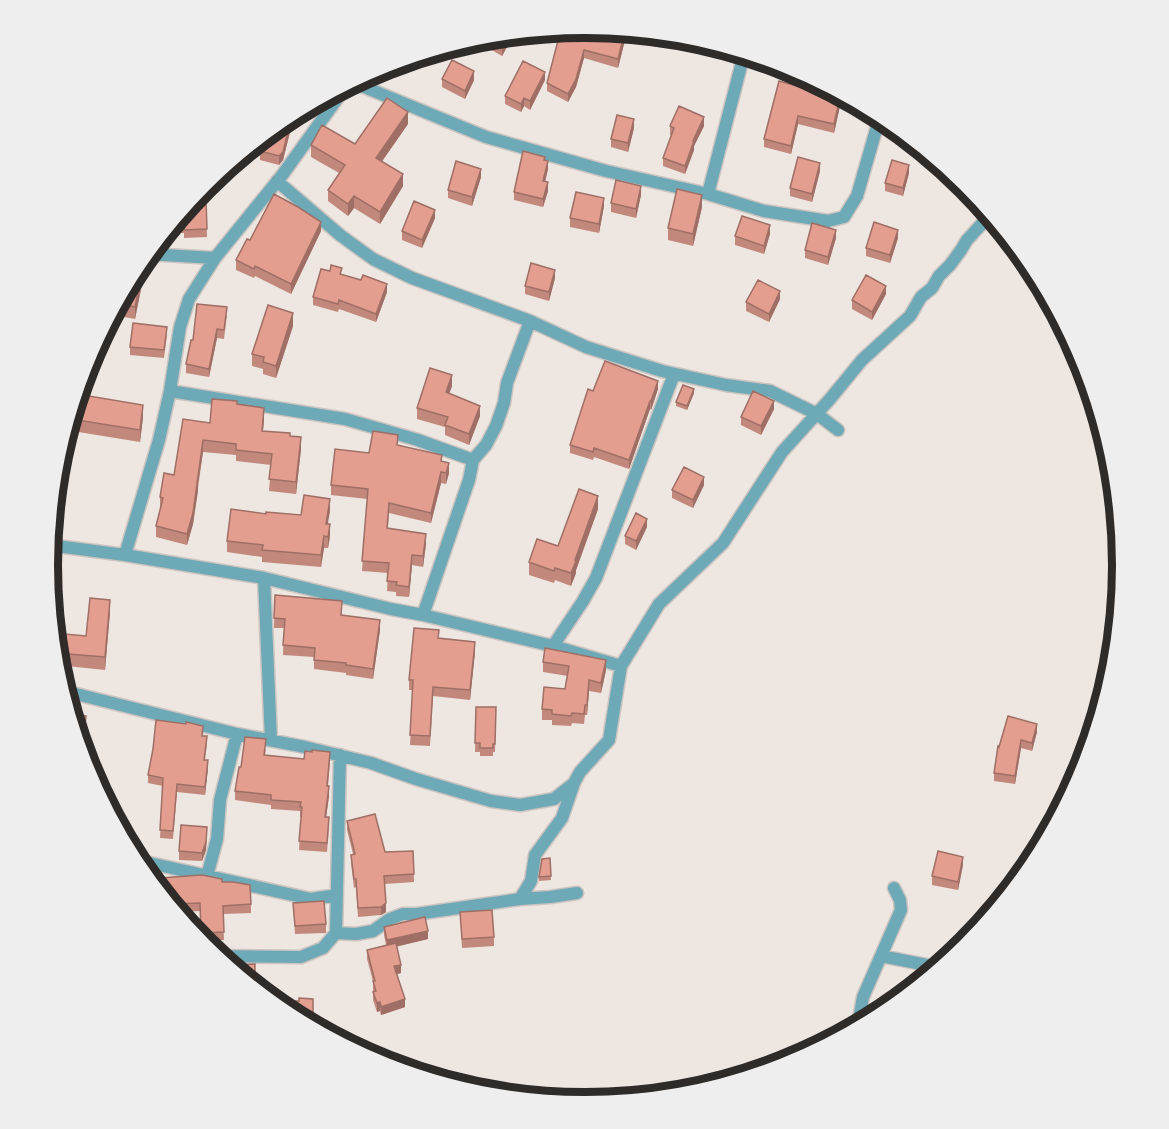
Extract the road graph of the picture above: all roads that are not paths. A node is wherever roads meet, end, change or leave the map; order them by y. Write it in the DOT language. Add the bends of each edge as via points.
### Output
graph roads {
  1 [pos="742,61"];
  2 [pos="363,87"];
  3 [pos="336,100"];
  4 [pos="877,126"];
  5 [pos="277,180"];
  6 [pos="708,194"];
  7 [pos="984,221"];
  8 [pos="158,255"];
  9 [pos="215,258"];
  10 [pos="530,321"];
  11 [pos="674,374"];
  12 [pos="170,391"];
  13 [pos="816,414"];
  14 [pos="838,430"];
  15 [pos="473,460"];
  16 [pos="59,547"];
  17 [pos="125,555"];
  18 [pos="264,578"];
  19 [pos="423,615"];
  20 [pos="553,646"];
  21 [pos="621,666"];
  22 [pos="73,693"];
  23 [pos="237,734"];
  24 [pos="271,740"];
  25 [pos="340,755"];
  26 [pos="574,783"];
  27 [pos="150,863"];
  28 [pos="207,876"];
  29 [pos="894,888"];
  30 [pos="577,893"];
  31 [pos="337,895"];
  32 [pos="520,899"];
  33 [pos="336,933"];
  34 [pos="232,956"];
  35 [pos="881,956"];
  36 [pos="927,965"];
  37 [pos="860,1014"];
  1 -- 6 [label="street"];
  2 -- 6 [label="street" via="486,137 606,171"];
  3 -- 5 [label="street"];
  4 -- 6 [label="street" via="857,196 844,217 828,221 764,211"];
  5 -- 9 [label="street"];
  5 -- 10 [label="street" via="373,259 411,278"];
  7 -- 13 [label="street" via="921,297 910,316 862,360"];
  8 -- 9 [label="street"];
  9 -- 12 [label="street" via="189,299 180,327"];
  10 -- 11 [label="street" via="586,347"];
  10 -- 15 [label="street" via="496,426"];
  11 -- 13 [label="street" via="770,391"];
  11 -- 20 [label="street" via="596,578"];
  12 -- 15 [label="street" via="345,419"];
  12 -- 17 [label="street"];
  13 -- 14 [label="street"];
  13 -- 21 [label="street" via="782,452 723,543 659,604"];
  15 -- 19 [label="street"];
  16 -- 17 [label="street"];
  17 -- 18 [label="street"];
  18 -- 19 [label="street"];
  18 -- 24 [label="street"];
  19 -- 20 [label="street"];
  20 -- 21 [label="street"];
  21 -- 26 [label="street" via="609,740"];
  22 -- 23 [label="street"];
  23 -- 24 [label="street"];
  23 -- 28 [label="street"];
  24 -- 25 [label="street"];
  25 -- 26 [label="street" via="491,801 520,805 554,799"];
  25 -- 31 [label="street"];
  26 -- 32 [label="street" via="562,818 536,855 531,881"];
  27 -- 28 [label="street"];
  28 -- 31 [label="street" via="311,898"];
  29 -- 35 [label="street" via="902,910"];
  30 -- 32 [label="street"];
  31 -- 33 [label="street"];
  32 -- 33 [label="street" via="403,914 373,931"];
  33 -- 34 [label="street" via="323,948 301,957"];
  35 -- 36 [label="street"];
  35 -- 37 [label="street"];
}
